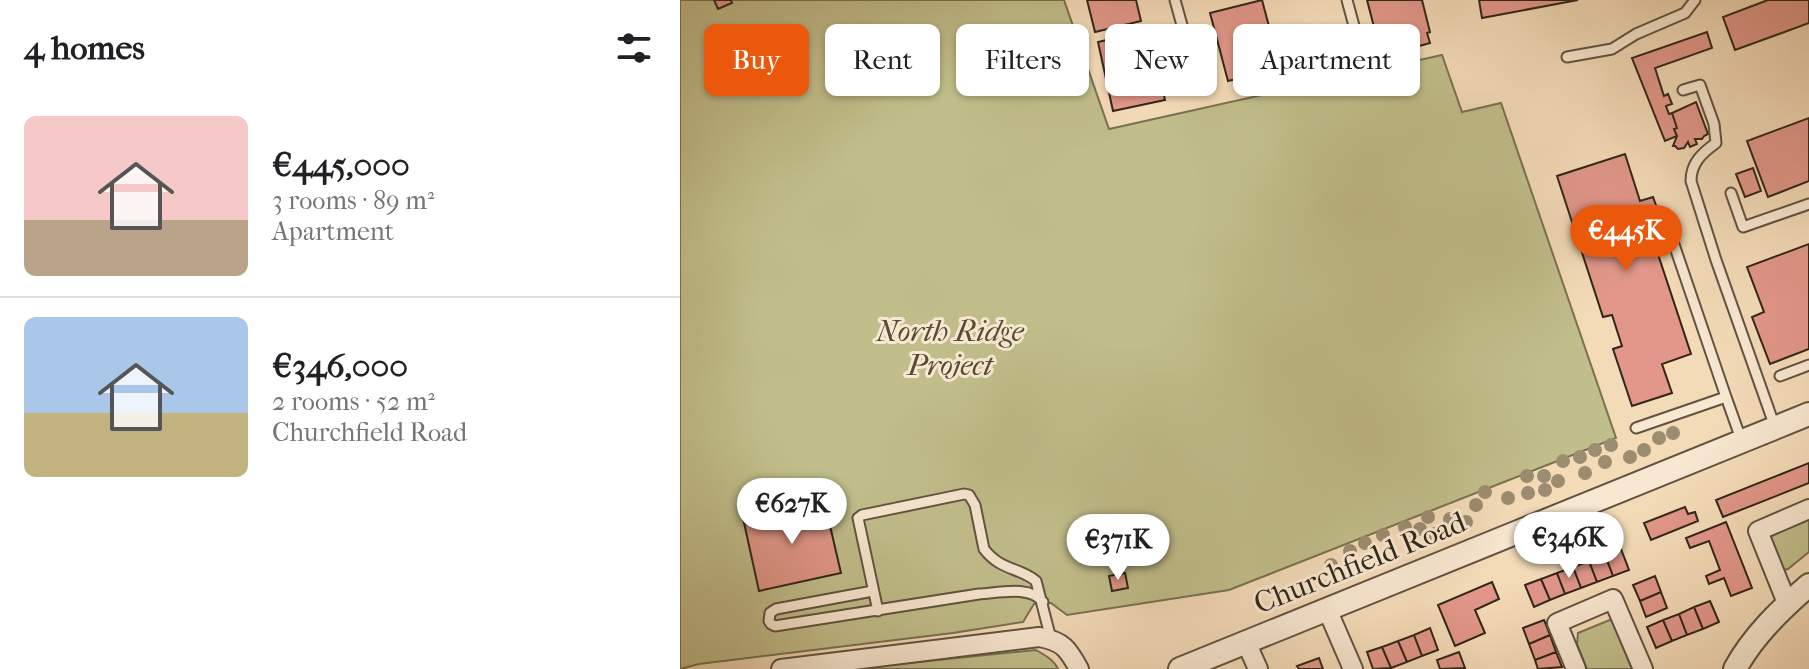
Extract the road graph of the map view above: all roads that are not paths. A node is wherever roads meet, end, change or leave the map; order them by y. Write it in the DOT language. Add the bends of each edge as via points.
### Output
graph roads {
  1 [pos="1175,0"];
  2 [pos="1347,0"];
  3 [pos="1695,0"];
  4 [pos="1182,24"];
  5 [pos="1354,24"];
  6 [pos="1567,57"];
  7 [pos="1683,90"];
  8 [pos="1731,193"];
  9 [pos="1809,204"];
  10 [pos="1665,218"];
  11 [pos="1809,365"];
  12 [pos="1780,376"];
  13 [pos="1726,397"];
  14 [pos="1809,414"];
  15 [pos="1775,427"];
  16 [pos="1636,428"];
  17 [pos="1742,440"];
  18 [pos="1809,509"];
  19 [pos="1809,585"];
  20 [pos="873,591"];
  21 [pos="1043,602"];
  22 [pos="1787,603"];
  23 [pos="1327,609"];
  24 [pos="878,611"];
  25 [pos="1051,639"];
  26 [pos="1246,642"];
  27 [pos="781,669"];
  28 [pos="1079,669"];
  29 [pos="1180,669"];
  30 [pos="1258,669"];
  31 [pos="1353,669"];
  32 [pos="1576,669"];
  33 [pos="1643,669"];
  34 [pos="1735,669"];
  1 -- 4 [label="lane"];
  2 -- 5 [label="lane"];
  3 -- 6 [label="lane" via="1685,13 1612,49"];
  7 -- 15 [label="lane" via="1700,85 1714,124 1716,143 1699,156 1691,181"];
  8 -- 9 [label="lane" via="1743,227"];
  10 -- 13 [label="lane"];
  11 -- 12 [label="lane"];
  13 -- 16 [label="lane"];
  13 -- 17 [label="lane"];
  14 -- 15 [label="street, Churchfield Road"];
  15 -- 17 [label="street, Churchfield Road"];
  17 -- 23 [label="street, Churchfield Road"];
  18 -- 22 [label="street" via="1758,531"];
  19 -- 22 [label="street"];
  20 -- 21 [label="lane" via="858,518 964,494 975,505 984,549 1003,565 1032,577"];
  20 -- 24 [label="lane"];
  20 -- 24 [label="lane" via="776,609 769,621 775,626"];
  21 -- 24 [label="lane" via="1033,593 1009,592"];
  21 -- 25 [label="lane"];
  22 -- 34 [label="street"];
  23 -- 26 [label="street, Churchfield Road"];
  23 -- 31 [label="street"];
  25 -- 27 [label="street"];
  25 -- 28 [label="street" via="1070,652"];
  26 -- 29 [label="street, Churchfield Road"];
  26 -- 30 [label="street"];
  32 -- 33 [label="street" via="1557,623 1613,599"];
}
